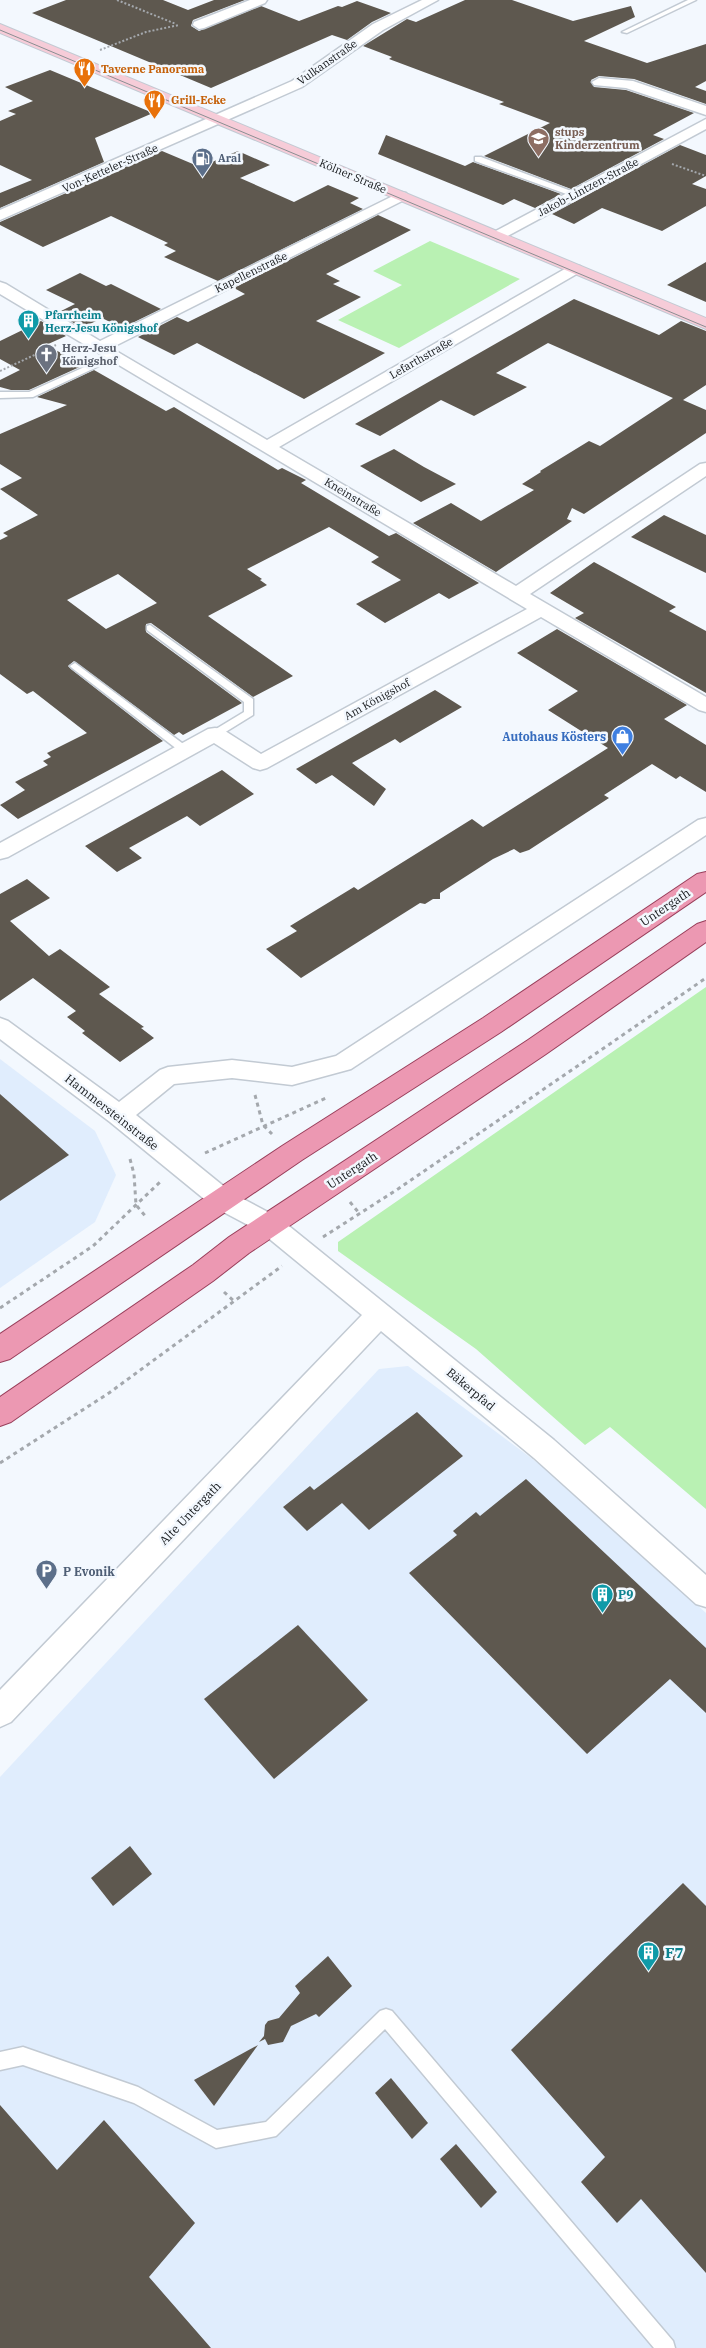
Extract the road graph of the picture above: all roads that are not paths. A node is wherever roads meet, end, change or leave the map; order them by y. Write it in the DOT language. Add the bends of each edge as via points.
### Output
graph roads {
  1 [pos="261,0"];
  2 [pos="432,0"];
  3 [pos="693,0"];
  4 [pos="400,3"];
  5 [pos="414,8"];
  6 [pos="199,24"];
  7 [pos="0,28"];
  8 [pos="626,32"];
  9 [pos="599,82"];
  10 [pos="706,111"];
  11 [pos="220,120"];
  12 [pos="706,123"];
  13 [pos="478,159"];
  14 [pos="575,194"];
  15 [pos="401,196"];
  16 [pos="0,216"];
  17 [pos="496,236"];
  18 [pos="575,269"];
  19 [pos="0,287"];
  20 [pos="706,324"];
  21 [pos="107,352"];
  22 [pos="0,395"];
  23 [pos="268,446"];
  24 [pos="706,468"];
  25 [pos="517,594"];
  26 [pos="541,609"];
  27 [pos="150,628"];
  28 [pos="75,666"];
  29 [pos="706,706"];
  30 [pos="215,734"];
  31 [pos="186,751"];
  32 [pos="706,824"];
  33 [pos="0,852"];
  34 [pos="706,880"];
  35 [pos="706,930"];
  36 [pos="0,1027"];
  37 [pos="118,1115"];
  38 [pos="223,1200"];
  39 [pos="270,1225"];
  40 [pos="380,1314"];
  41 [pos="0,1350"];
  42 [pos="0,1413"];
  43 [pos="706,1594"];
  44 [pos="0,1712"];
  45 [pos="0,2061"];
  46 [pos="666,2348"];
  1 -- 6 [label="street"];
  2 -- 5 [label="street, Vulkanstraße"];
  3 -- 8 [label="lane"];
  4 -- 5 [label="street"];
  5 -- 11 [label="street, Vulkanstraße" via="378,27 297,84"];
  7 -- 11 [label="main road, Kölner Straße"];
  9 -- 10 [label="street" via="628,84"];
  11 -- 15 [label="main road, Kölner Straße"];
  11 -- 16 [label="street, Von-Ketteler-Straße"];
  12 -- 14 [label="street, Jakob-Lintzen-Straße"];
  13 -- 14 [label="lane"];
  14 -- 17 [label="street, Jakob-Lintzen-Straße"];
  15 -- 17 [label="main road, Kölner Straße"];
  15 -- 21 [label="street, Kapellenstraße"];
  17 -- 18 [label="main road, Kölner Straße"];
  18 -- 20 [label="main road, Kölner Straße"];
  18 -- 23 [label="street, Lefarthstraße"];
  19 -- 21 [label="street, Kneinstraße"];
  21 -- 22 [label="lane" via="30,396"];
  21 -- 23 [label="street, Kneinstraße"];
  23 -- 25 [label="street, Kneinstraße"];
  24 -- 25 [label="street"];
  25 -- 26 [label="street, Kneinstraße"];
  26 -- 29 [label="street, Kneinstraße"];
  26 -- 30 [label="street, Am Königshof" via="260,763"];
  27 -- 30 [label="lane" via="248,701 249,713"];
  28 -- 31 [label="lane"];
  30 -- 31 [label="street"];
  31 -- 33 [label="street"];
  32 -- 37 [label="street" via="343,1063 292,1076 232,1069 168,1076"];
  34 -- 38 [label="main road, Untergath" via="492,1025"];
  35 -- 39 [label="main road, Untergath" via="538,1047"];
  36 -- 37 [label="street, Hammersteinstraße"];
  37 -- 38 [label="street, Hammersteinstraße"];
  38 -- 39 [label="street, Bäkerpfad"];
  38 -- 41 [label="main road, Untergath"];
  39 -- 40 [label="street, Bäkerpfad"];
  39 -- 42 [label="main road, Untergath"];
  40 -- 43 [label="street, Bäkerpfad" via="544,1449"];
  40 -- 44 [label="street, Alte Untergath"];
  45 -- 46 [label="lane" via="23,2056 138,2096 216,2139 270,2130 386,2017"];
}
